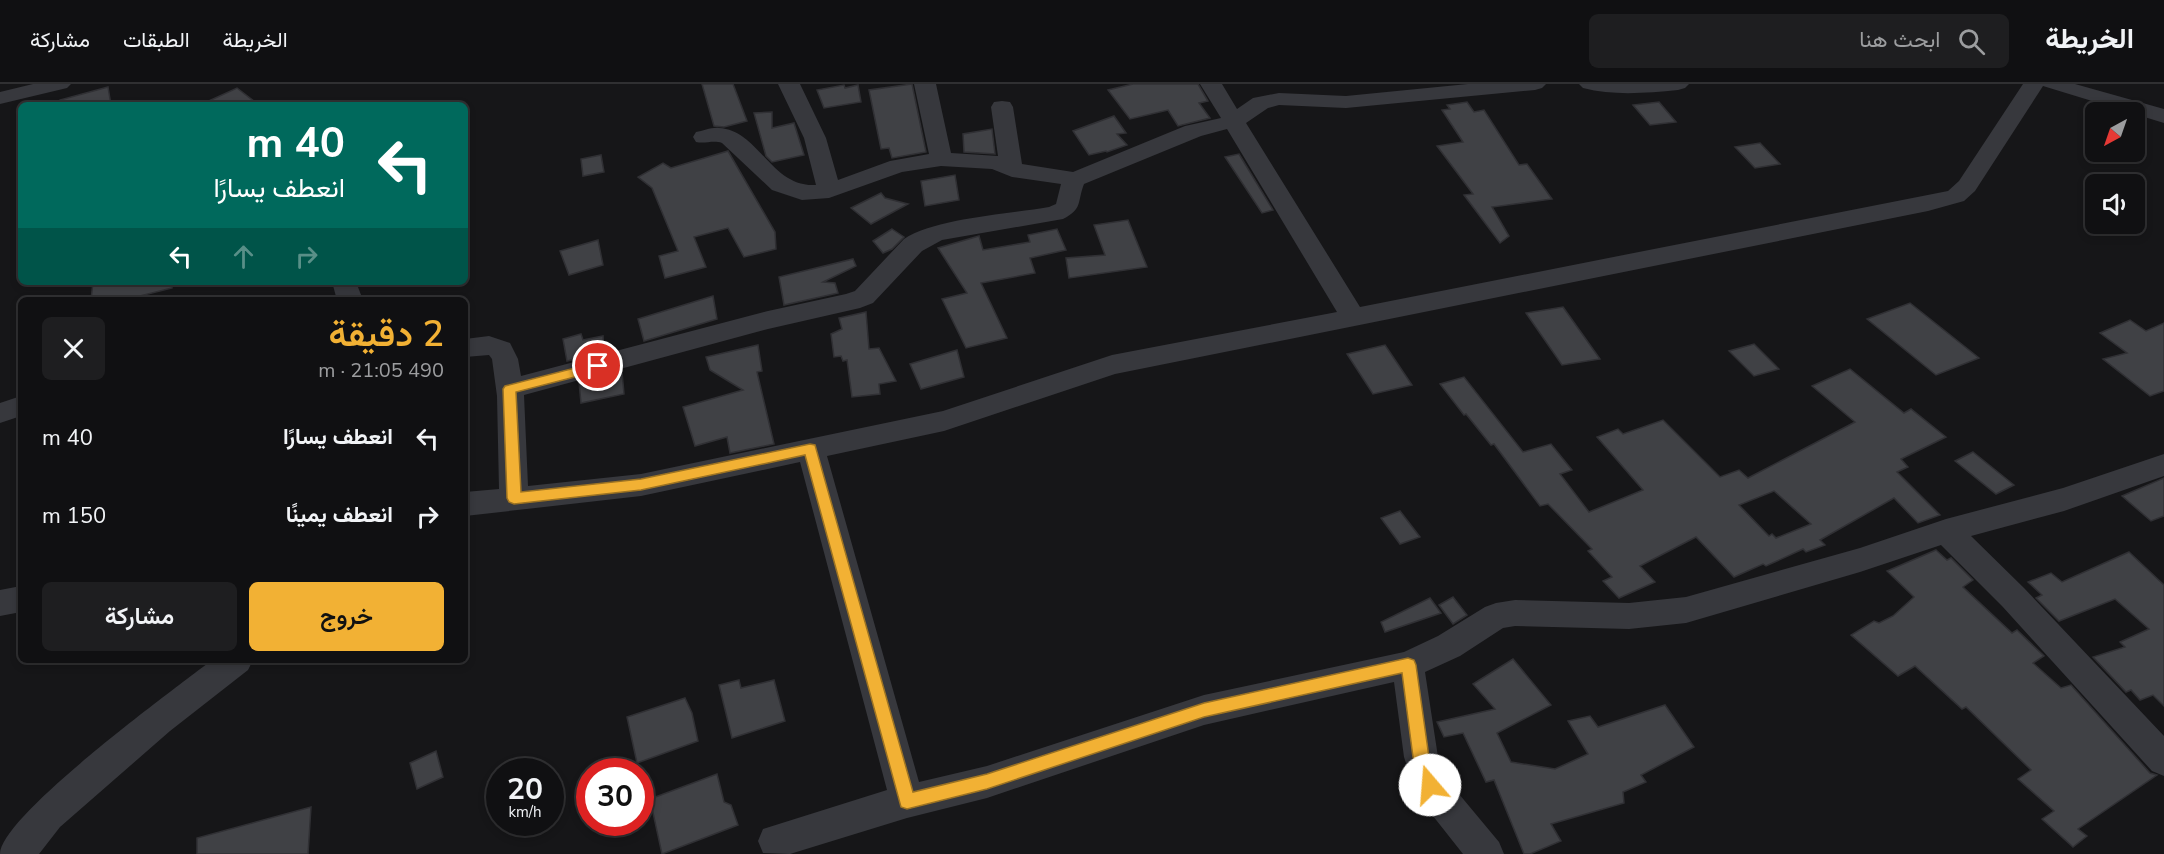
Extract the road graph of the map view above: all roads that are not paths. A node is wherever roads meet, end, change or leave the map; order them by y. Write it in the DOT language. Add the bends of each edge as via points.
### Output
graph roads {
  1 [pos="60,84"];
  2 [pos="789,84"];
  3 [pos="925,84"];
  4 [pos="1211,84"];
  5 [pos="1535,84"];
  6 [pos="1590,84"];
  7 [pos="1678,84"];
  8 [pos="2034,84"];
  9 [pos="2052,84"];
  10 [pos="2079,87"];
  11 [pos="0,98"];
  12 [pos="1002,107"];
  13 [pos="2164,116"];
  14 [pos="1233,120"];
  15 [pos="704,137"];
  16 [pos="941,159"];
  17 [pos="1012,170"];
  18 [pos="1076,179"];
  19 [pos="829,191"];
  20 [pos="1354,318"];
  21 [pos="468,348"];
  22 [pos="509,389"];
  23 [pos="18,407"];
  24 [pos="0,413"];
  25 [pos="810,449"];
  26 [pos="2164,465"];
  27 [pos="514,498"];
  28 [pos="468,505"];
  29 [pos="1946,531"];
  30 [pos="18,600"];
  31 [pos="0,603"];
  32 [pos="233,663"];
  33 [pos="1408,665"];
  34 [pos="2164,760"];
  35 [pos="907,801"];
  36 [pos="776,841"];
  37 [pos="16,854"];
  38 [pos="1486,854"];
  1 -- 11 [label="street"];
  2 -- 19 [label="street" via="815,138"];
  3 -- 16 [label="street"];
  4 -- 14 [label="street"];
  5 -- 14 [label="street" via="1346,102 1279,99 1261,103"];
  6 -- 7 [label="street" via="1624,88"];
  8 -- 20 [label="street" via="1967,186 1956,196 1917,207"];
  9 -- 10 [label="street"];
  10 -- 13 [label="street"];
  12 -- 17 [label="street"];
  14 -- 18 [label="street" via="1193,131"];
  14 -- 20 [label="street"];
  15 -- 19 [label="street" via="718,134 730,138 780,185 802,193"];
  16 -- 17 [label="street" via="996,162"];
  16 -- 19 [label="street" via="898,166"];
  17 -- 18 [label="street"];
  18 -- 22 [label="street" via="1067,208 1055,214 922,239 864,297"];
  20 -- 25 [label="street" via="1112,365 944,421"];
  21 -- 22 [label="street" via="499,348 504,355"];
  22 -- 27 [label="street"];
  23 -- 24 [label="street"];
  25 -- 27 [label="street" via="641,485"];
  25 -- 35 [label="street"];
  26 -- 29 [label="street" via="2064,500"];
  27 -- 28 [label="street"];
  29 -- 33 [label="street" via="1686,610 1637,616 1496,616 1449,646"];
  29 -- 34 [label="street" via="2013,597"];
  30 -- 31 [label="street"];
  32 -- 37 [label="street" via="158,720 48,815"];
  33 -- 35 [label="street" via="1204,710 987,782"];
  33 -- 38 [label="street" via="1421,757 1430,785"];
  35 -- 36 [label="street"];
}
